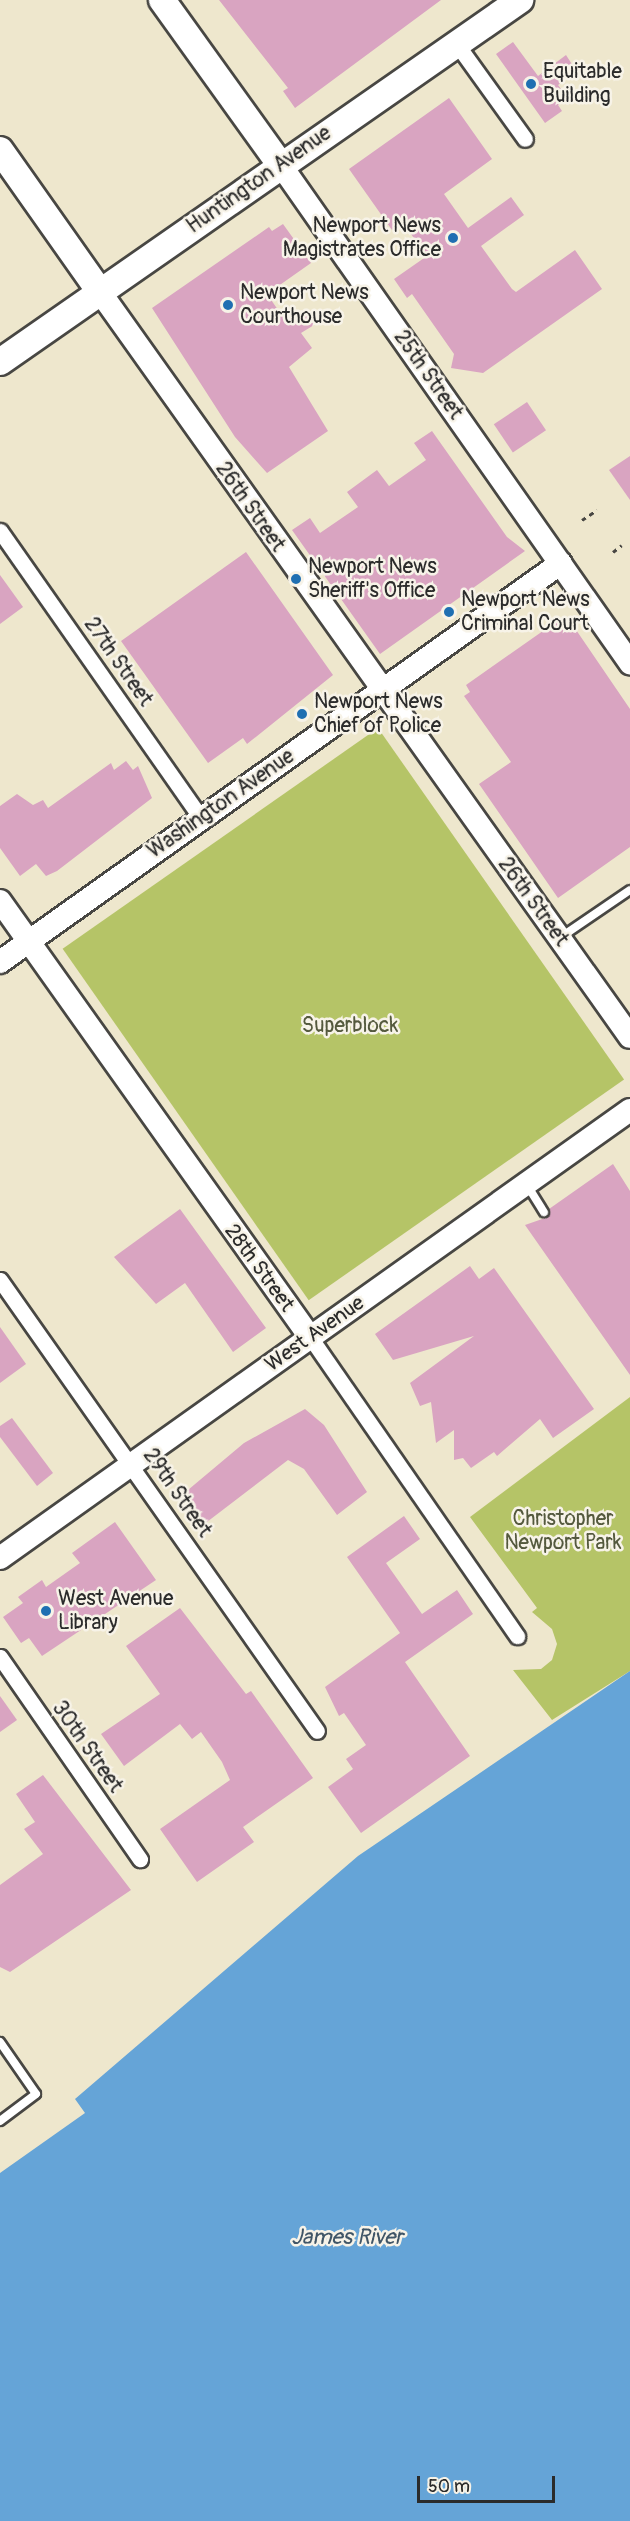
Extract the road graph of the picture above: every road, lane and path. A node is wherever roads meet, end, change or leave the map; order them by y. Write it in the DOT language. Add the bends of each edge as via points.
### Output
graph roads {
  1 [pos="162,0"];
  2 [pos="536,0"];
  3 [pos="512,4"];
  4 [pos="456,43"];
  5 [pos="525,140"];
  6 [pos="0,150"];
  7 [pos="280,164"];
  8 [pos="100,292"];
  9 [pos="0,363"];
  10 [pos="597,510"];
  11 [pos="582,520"];
  12 [pos="0,531"];
  13 [pos="622,545"];
  14 [pos="613,552"];
  15 [pos="561,563"];
  16 [pos="630,663"];
  17 [pos="381,690"];
  18 [pos="201,818"];
  19 [pos="630,890"];
  20 [pos="0,901"];
  21 [pos="560,938"];
  22 [pos="28,941"];
  23 [pos="0,962"];
  24 [pos="630,1037"];
  25 [pos="630,1110"];
  26 [pos="526,1184"];
  27 [pos="544,1212"];
  28 [pos="0,1280"];
  29 [pos="310,1338"];
  30 [pos="131,1464"];
  31 [pos="0,1558"];
  32 [pos="517,1636"];
  33 [pos="0,1658"];
  34 [pos="317,1731"];
  35 [pos="140,1859"];
  36 [pos="0,2042"];
  37 [pos="0,2121"];
  1 -- 7 [label="main road, 25th Street"];
  2 -- 3 [label="main road, Huntington Avenue"];
  3 -- 4 [label="main road, Huntington Avenue"];
  4 -- 5 [label="street"];
  4 -- 7 [label="main road, Huntington Avenue"];
  6 -- 8 [label="main road, 26th Street"];
  7 -- 8 [label="main road, Huntington Avenue"];
  7 -- 15 [label="street, 25th Street"];
  8 -- 9 [label="main road, Huntington Avenue"];
  8 -- 17 [label="street, 26th Street"];
  10 -- 11 [label="path"];
  12 -- 18 [label="street, 27th Street"];
  13 -- 14 [label="path"];
  15 -- 16 [label="street, 25th Street"];
  15 -- 17 [label="street, Washington Avenue"];
  17 -- 18 [label="street, Washington Avenue"];
  17 -- 21 [label="street, 26th Street"];
  18 -- 22 [label="street, Washington Avenue"];
  19 -- 21 [label="lane"];
  20 -- 22 [label="street, 28th Street"];
  21 -- 24 [label="street, 26th Street"];
  22 -- 23 [label="street, Washington Avenue"];
  22 -- 29 [label="street, 28th Street"];
  25 -- 26 [label="street, West Avenue"];
  26 -- 27 [label="lane"];
  26 -- 29 [label="street, West Avenue"];
  28 -- 30 [label="street, 29th Street"];
  29 -- 30 [label="street, West Avenue"];
  29 -- 32 [label="street, 28th Street"];
  30 -- 31 [label="street, West Avenue"];
  30 -- 34 [label="street, 29th Street"];
  33 -- 35 [label="street, 30th Street"];
  36 -- 37 [label="lane" via="36,2094"];
}
